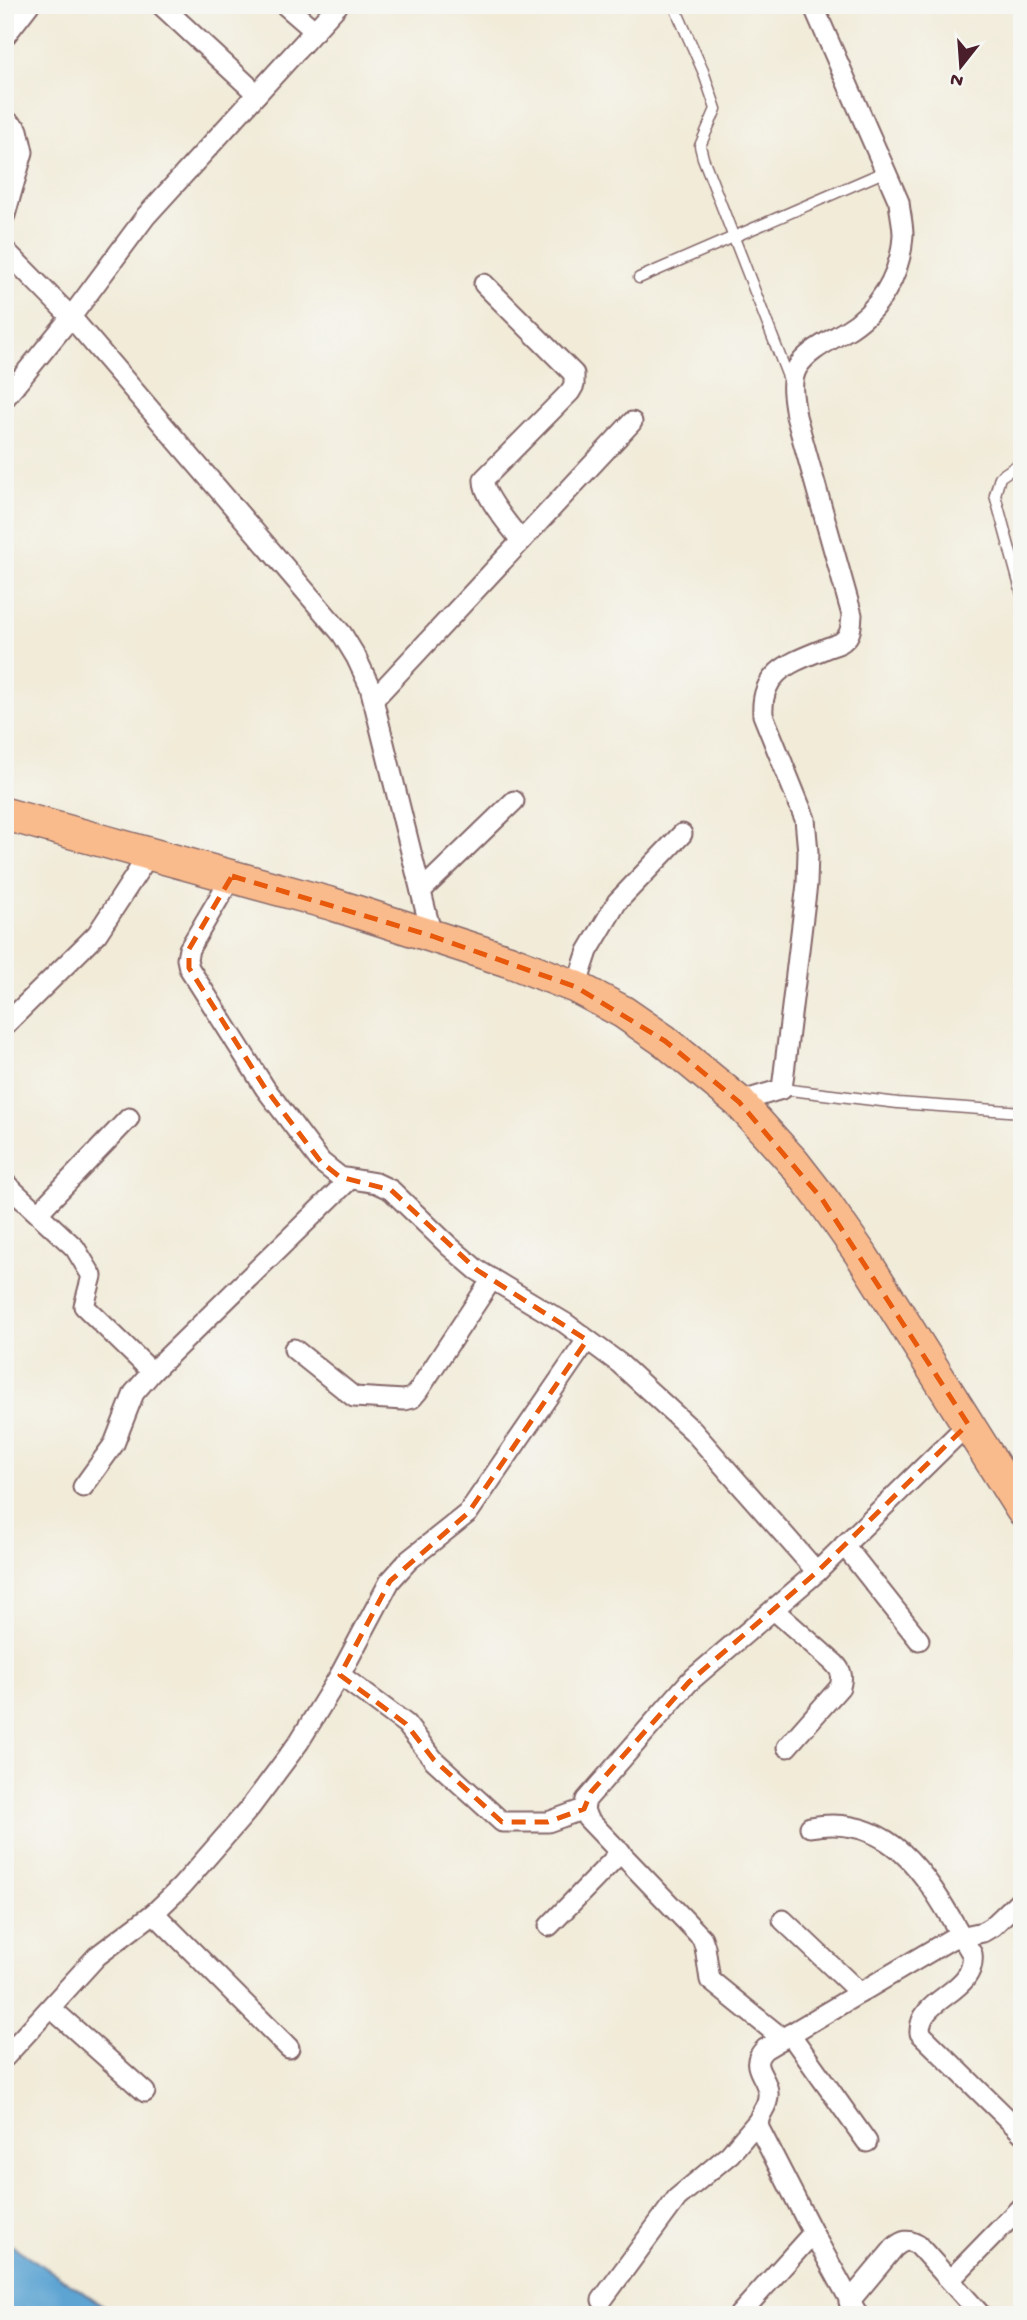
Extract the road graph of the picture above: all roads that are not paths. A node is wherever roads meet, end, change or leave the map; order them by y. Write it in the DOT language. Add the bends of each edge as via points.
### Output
graph roads {
  1 [pos="29,5"];
  2 [pos="161,5"];
  3 [pos="285,5"];
  4 [pos="338,5"];
  5 [pos="674,5"];
  6 [pos="813,5"];
  7 [pos="315,32"];
  8 [pos="5,36"];
  9 [pos="257,94"];
  10 [pos="5,119"];
  11 [pos="886,172"];
  12 [pos="5,215"];
  13 [pos="734,237"];
  14 [pos="5,250"];
  15 [pos="639,278"];
  16 [pos="484,284"];
  17 [pos="71,317"];
  18 [pos="792,387"];
  19 [pos="5,398"];
  20 [pos="632,422"];
  21 [pos="1022,462"];
  22 [pos="520,541"];
  23 [pos="1022,594"];
  24 [pos="374,699"];
  25 [pos="514,801"];
  26 [pos="5,814"];
  27 [pos="682,834"];
  28 [pos="150,853"];
  29 [pos="232,876"];
  30 [pos="421,891"];
  31 [pos="432,936"];
  32 [pos="576,987"];
  33 [pos="5,1025"];
  34 [pos="782,1089"];
  35 [pos="739,1102"];
  36 [pos="1022,1112"];
  37 [pos="129,1118"];
  38 [pos="349,1180"];
  39 [pos="5,1183"];
  40 [pos="38,1213"];
  41 [pos="492,1279"];
  42 [pos="587,1339"];
  43 [pos="294,1349"];
  44 [pos="152,1372"];
  45 [pos="968,1424"];
  46 [pos="83,1488"];
  47 [pos="1022,1510"];
  48 [pos="844,1545"];
  49 [pos="817,1572"];
  50 [pos="774,1610"];
  51 [pos="919,1640"];
  52 [pos="340,1675"];
  53 [pos="787,1747"];
  54 [pos="584,1809"];
  55 [pos="810,1827"];
  56 [pos="621,1852"];
  57 [pos="1021,1902"];
  58 [pos="154,1913"];
  59 [pos="783,1920"];
  60 [pos="549,1926"];
  61 [pos="961,1935"];
  62 [pos="860,1993"];
  63 [pos="51,2008"];
  64 [pos="786,2037"];
  65 [pos="289,2048"];
  66 [pos="5,2057"];
  67 [pos="145,2092"];
  68 [pos="758,2121"];
  69 [pos="1022,2133"];
  70 [pos="867,2142"];
  71 [pos="1019,2215"];
  72 [pos="813,2233"];
  73 [pos="950,2280"];
  74 [pos="602,2300"];
  75 [pos="854,2309"];
  76 [pos="738,2315"];
  77 [pos="981,2315"];
  1 -- 8 [label="street"];
  2 -- 9 [label="street"];
  3 -- 7 [label="street"];
  4 -- 7 [label="street"];
  5 -- 13 [label="lane" via="714,100 713,119 700,146"];
  6 -- 11 [label="street"];
  7 -- 9 [label="street"];
  9 -- 17 [label="street" via="146,216"];
  10 -- 12 [label="street" via="18,130 23,152"];
  11 -- 13 [label="lane"];
  11 -- 18 [label="street" via="899,202 900,260 877,306 857,325 807,357 797,368"];
  13 -- 15 [label="lane"];
  13 -- 18 [label="lane"];
  14 -- 17 [label="street"];
  16 -- 22 [label="street" via="575,379 570,392 484,479 486,493"];
  17 -- 19 [label="street"];
  17 -- 24 [label="street" via="342,634"];
  18 -- 34 [label="street" via="796,416 852,615 844,641 786,665 774,676 762,700 763,715 805,819 808,852"];
  20 -- 22 [label="street"];
  21 -- 23 [label="lane" via="1000,477 995,495"];
  22 -- 24 [label="street"];
  24 -- 30 [label="street"];
  25 -- 30 [label="street"];
  26 -- 28 [label="highway"];
  27 -- 32 [label="street" via="617,902 588,951"];
  28 -- 29 [label="highway"];
  28 -- 33 [label="street" via="97,934"];
  29 -- 31 [label="highway"];
  29 -- 38 [label="street" via="189,949 190,968 273,1099 321,1162"];
  30 -- 31 [label="street"];
  31 -- 32 [label="highway"];
  32 -- 35 [label="highway" via="665,1041"];
  34 -- 35 [label="street"];
  34 -- 36 [label="lane"];
  35 -- 45 [label="highway" via="822,1199"];
  37 -- 40 [label="street"];
  38 -- 41 [label="street" via="391,1190 449,1246"];
  38 -- 44 [label="street"];
  39 -- 40 [label="street"];
  40 -- 44 [label="street" via="75,1248 92,1276 84,1306"];
  41 -- 42 [label="street"];
  41 -- 43 [label="street" via="412,1398 354,1397"];
  42 -- 49 [label="street" via="693,1432"];
  42 -- 52 [label="street" via="468,1513 390,1581"];
  44 -- 46 [label="street" via="134,1393 114,1444"];
  45 -- 47 [label="highway"];
  45 -- 48 [label="street"];
  48 -- 49 [label="street"];
  48 -- 51 [label="street"];
  49 -- 50 [label="street"];
  50 -- 53 [label="street" via="834,1663 843,1678"];
  50 -- 54 [label="street" via="690,1682 591,1792"];
  52 -- 54 [label="street" via="406,1724 434,1760 502,1822 548,1822"];
  52 -- 58 [label="street" via="274,1778"];
  54 -- 56 [label="street" via="587,1818"];
  55 -- 61 [label="street" via="855,1826 891,1843 920,1872"];
  56 -- 60 [label="street"];
  56 -- 64 [label="street" via="702,1938 710,1980"];
  57 -- 61 [label="street" via="983,1932"];
  58 -- 63 [label="street" via="103,1951"];
  58 -- 65 [label="street"];
  59 -- 62 [label="street"];
  61 -- 62 [label="street"];
  61 -- 69 [label="street" via="972,1954 972,1971 924,2015 920,2033"];
  62 -- 64 [label="street"];
  63 -- 66 [label="street"];
  63 -- 67 [label="street"];
  64 -- 68 [label="street" via="758,2056 769,2098"];
  64 -- 70 [label="street"];
  68 -- 72 [label="street"];
  68 -- 74 [label="street" via="730,2154 677,2198"];
  71 -- 73 [label="street"];
  72 -- 75 [label="street"];
  72 -- 76 [label="street"];
  73 -- 75 [label="street" via="918,2245 902,2241"];
  73 -- 77 [label="street"];
}
